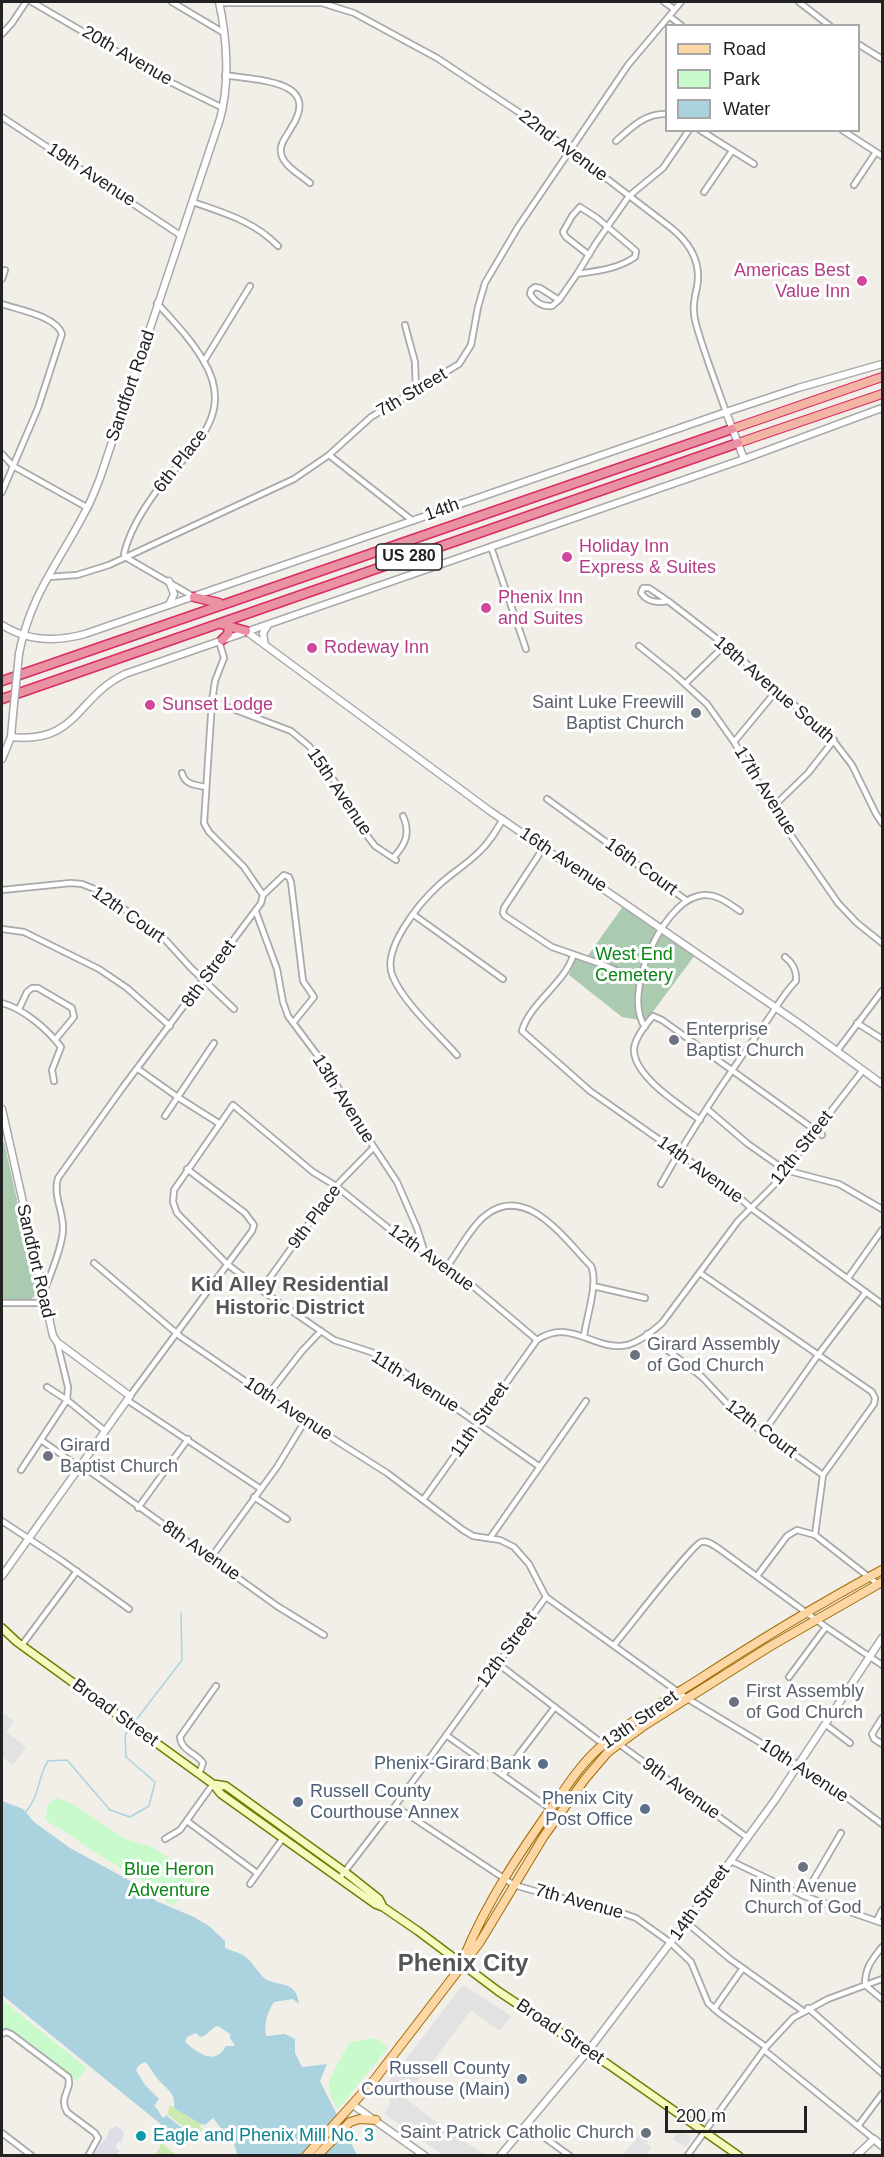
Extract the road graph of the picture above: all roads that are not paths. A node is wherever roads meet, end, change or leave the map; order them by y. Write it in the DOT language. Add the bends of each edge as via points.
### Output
graph roads {
  1 [pos="26,2"];
  2 [pos="32,2"];
  3 [pos="172,2"];
  4 [pos="219,2"];
  5 [pos="664,2"];
  6 [pos="681,2"];
  7 [pos="799,2"];
  8 [pos="674,9"];
  9 [pos="669,16"];
  10 [pos="679,24"];
  11 [pos="827,24"];
  12 [pos="224,33"];
  13 [pos="2,34"];
  14 [pos="860,45"];
  15 [pos="882,59"];
  16 [pos="225,75"];
  17 [pos="223,108"];
  18 [pos="665,114"];
  19 [pos="2,117"];
  20 [pos="688,132"];
  21 [pos="703,132"];
  22 [pos="845,132"];
  23 [pos="616,141"];
  24 [pos="569,150"];
  25 [pos="732,151"];
  26 [pos="876,152"];
  27 [pos="882,156"];
  28 [pos="754,164"];
  29 [pos="310,183"];
  30 [pos="854,185"];
  31 [pos="704,192"];
  32 [pos="629,196"];
  33 [pos="193,202"];
  34 [pos="608,226"];
  35 [pos="180,235"];
  36 [pos="278,246"];
  37 [pos="589,255"];
  38 [pos="5,270"];
  39 [pos="578,274"];
  40 [pos="2,279"];
  41 [pos="250,286"];
  42 [pos="559,300"];
  43 [pos="158,303"];
  44 [pos="2,304"];
  45 [pos="405,325"];
  46 [pos="204,361"];
  47 [pos="882,364"];
  48 [pos="882,377"];
  49 [pos="416,391"];
  50 [pos="882,394"];
  51 [pos="882,408"];
  52 [pos="726,412"];
  53 [pos="732,429"];
  54 [pos="738,443"];
  55 [pos="2,454"];
  56 [pos="329,455"];
  57 [pos="744,459"];
  58 [pos="13,466"];
  59 [pos="2,492"];
  60 [pos="88,508"];
  61 [pos="413,521"];
  62 [pos="491,547"];
  63 [pos="127,558"];
  64 [pos="48,577"];
  65 [pos="169,581"];
  66 [pos="194,597"];
  67 [pos="668,601"];
  68 [pos="223,604"];
  69 [pos="165,608"];
  70 [pos="248,613"];
  71 [pos="190,615"];
  72 [pos="271,623"];
  73 [pos="216,624"];
  74 [pos="226,624"];
  75 [pos="2,625"];
  76 [pos="246,632"];
  77 [pos="23,636"];
  78 [pos="220,640"];
  79 [pos="724,645"];
  80 [pos="265,646"];
  81 [pos="639,646"];
  82 [pos="525,649"];
  83 [pos="2,679"];
  84 [pos="686,684"];
  85 [pos="777,690"];
  86 [pos="2,699"];
  87 [pos="212,701"];
  88 [pos="11,737"];
  89 [pos="834,740"];
  90 [pos="734,742"];
  91 [pos="2,759"];
  92 [pos="182,773"];
  93 [pos="206,787"];
  94 [pos="547,799"];
  95 [pos="773,807"];
  96 [pos="403,816"];
  97 [pos="503,819"];
  98 [pos="882,823"];
  99 [pos="544,847"];
  100 [pos="2,890"];
  101 [pos="263,895"];
  102 [pos="686,900"];
  103 [pos="740,911"];
  104 [pos="256,912"];
  105 [pos="414,915"];
  106 [pos="662,928"];
  107 [pos="2,929"];
  108 [pos="882,943"];
  109 [pos="573,956"];
  110 [pos="785,957"];
  111 [pos="503,979"];
  112 [pos="204,980"];
  113 [pos="640,981"];
  114 [pos="882,991"];
  115 [pos="2,1003"];
  116 [pos="776,1007"];
  117 [pos="19,1009"];
  118 [pos="234,1009"];
  119 [pos="293,1023"];
  120 [pos="857,1023"];
  121 [pos="170,1026"];
  122 [pos="645,1027"];
  123 [pos="56,1040"];
  124 [pos="882,1040"];
  125 [pos="214,1043"];
  126 [pos="837,1051"];
  127 [pos="457,1055"];
  128 [pos="138,1069"];
  129 [pos="863,1070"];
  130 [pos="732,1071"];
  131 [pos="54,1081"];
  132 [pos="882,1084"];
  133 [pos="178,1098"];
  134 [pos="2,1109"];
  135 [pos="707,1109"];
  136 [pos="165,1116"];
  137 [pos="700,1120"];
  138 [pos="220,1124"];
  139 [pos="816,1131"];
  140 [pos="822,1135"];
  141 [pos="374,1147"];
  142 [pos="679,1155"];
  143 [pos="187,1169"];
  144 [pos="784,1170"];
  145 [pos="661,1184"];
  146 [pos="336,1186"];
  147 [pos="751,1208"];
  148 [pos="882,1209"];
  149 [pos="882,1230"];
  150 [pos="424,1250"];
  151 [pos="94,1263"];
  152 [pos="227,1264"];
  153 [pos="447,1267"];
  154 [pos="700,1273"];
  155 [pos="848,1278"];
  156 [pos="593,1286"];
  157 [pos="261,1290"];
  158 [pos="866,1292"];
  159 [pos="43,1295"];
  160 [pos="645,1298"];
  161 [pos="2,1303"];
  162 [pos="45,1303"];
  163 [pos="882,1304"];
  164 [pos="321,1331"];
  165 [pos="177,1333"];
  166 [pos="647,1334"];
  167 [pos="584,1336"];
  168 [pos="537,1340"];
  169 [pos="57,1342"];
  170 [pos="818,1356"];
  171 [pos="47,1387"];
  172 [pos="267,1396"];
  173 [pos="128,1398"];
  174 [pos="67,1400"];
  175 [pos="586,1401"];
  176 [pos="305,1421"];
  177 [pos="478,1423"];
  178 [pos="105,1431"];
  179 [pos="763,1433"];
  180 [pos="188,1439"];
  181 [pos="42,1440"];
  182 [pos="80,1466"];
  183 [pos="388,1466"];
  184 [pos="540,1467"];
  185 [pos="21,1470"];
  186 [pos="387,1473"];
  187 [pos="823,1475"];
  188 [pos="261,1489"];
  189 [pos="254,1497"];
  190 [pos="423,1500"];
  191 [pos="138,1508"];
  192 [pos="287,1519"];
  193 [pos="2,1521"];
  194 [pos="815,1535"];
  195 [pos="29,1538"];
  196 [pos="490,1538"];
  197 [pos="210,1559"];
  198 [pos="882,1570"];
  199 [pos="77,1571"];
  200 [pos="2,1576"];
  201 [pos="757,1576"];
  202 [pos="870,1577"];
  203 [pos="880,1584"];
  204 [pos="546,1597"];
  205 [pos="129,1609"];
  206 [pos="807,1612"];
  207 [pos="816,1620"];
  208 [pos="826,1627"];
  209 [pos="2,1628"];
  210 [pos="324,1635"];
  211 [pos="2,1636"];
  212 [pos="882,1638"];
  213 [pos="20,1644"];
  214 [pos="614,1645"];
  215 [pos="870,1656"];
  216 [pos="497,1663"];
  217 [pos="882,1665"];
  218 [pos="789,1677"];
  219 [pos="216,1686"];
  220 [pos="678,1692"];
  221 [pos="688,1699"];
  222 [pos="555,1707"];
  223 [pos="882,1718"];
  224 [pos="825,1724"];
  225 [pos="446,1735"];
  226 [pos="850,1743"];
  227 [pos="603,1744"];
  228 [pos="619,1744"];
  229 [pos="882,1744"];
  230 [pos="798,1765"];
  231 [pos="199,1774"];
  232 [pos="503,1775"];
  233 [pos="213,1784"];
  234 [pos="395,1806"];
  235 [pos="551,1809"];
  236 [pos="559,1815"];
  237 [pos="187,1821"];
  238 [pos="882,1824"];
  239 [pos="841,1833"];
  240 [pos="283,1838"];
  241 [pos="748,1838"];
  242 [pos="165,1839"];
  243 [pos="730,1862"];
  244 [pos="345,1872"];
  245 [pos="257,1873"];
  246 [pos="339,1879"];
  247 [pos="505,1879"];
  248 [pos="250,1884"];
  249 [pos="514,1885"];
  250 [pos="804,1896"];
  251 [pos="382,1906"];
  252 [pos="882,1910"];
  253 [pos="877,1920"];
  254 [pos="686,1922"];
  255 [pos="882,1923"];
  256 [pos="671,1943"];
  257 [pos="882,1947"];
  258 [pos="461,1964"];
  259 [pos="743,1968"];
  260 [pos="882,1978"];
  261 [pos="866,1985"];
  262 [pos="882,1999"];
  263 [pos="714,2010"];
  264 [pos="806,2010"];
  265 [pos="2,2033"];
  266 [pos="765,2048"];
  267 [pos="588,2051"];
  268 [pos="882,2073"];
  269 [pos="882,2094"];
  270 [pos="351,2108"];
  271 [pos="376,2120"];
  272 [pos="526,2124"];
  273 [pos="858,2126"];
  274 [pos="704,2132"];
  275 [pos="2,2133"];
  276 [pos="874,2139"];
  277 [pos="882,2146"];
  278 [pos="32,2156"];
  279 [pos="88,2156"];
  280 [pos="306,2156"];
  281 [pos="317,2156"];
  282 [pos="425,2156"];
  283 [pos="500,2156"];
  284 [pos="570,2156"];
  285 [pos="687,2156"];
  286 [pos="739,2156"];
  287 [pos="856,2156"];
  1 -- 13 [label="street"];
  2 -- 17 [label="street, 20th Avenue" via="164,79"];
  3 -- 12 [label="street"];
  4 -- 12 [label="street, Sandfort Road"];
  4 -- 24 [label="street, 22nd Avenue" via="311,2 344,8 437,58"];
  5 -- 8 [label="street"];
  6 -- 8 [label="street, 7th Street"];
  7 -- 11 [label="street"];
  8 -- 9 [label="street, 7th Street"];
  9 -- 10 [label="street"];
  9 -- 24 [label="street, 7th Street" via="628,65"];
  12 -- 16 [label="street, Sandfort Road"];
  14 -- 15 [label="street"];
  16 -- 17 [label="street, Sandfort Road"];
  16 -- 29 [label="street" via="286,86 295,92 301,108 282,142 281,152 285,162"];
  17 -- 33 [label="street, Sandfort Road"];
  18 -- 23 [label="street" via="643,119"];
  19 -- 35 [label="street, 19th Avenue"];
  20 -- 32 [label="street" via="663,168"];
  21 -- 25 [label="street"];
  22 -- 26 [label="street"];
  24 -- 32 [label="street, 22nd Avenue"];
  24 -- 49 [label="street, 7th Street" via="488,278 466,354 450,371"];
  25 -- 28 [label="street"];
  25 -- 31 [label="street"];
  26 -- 27 [label="street"];
  26 -- 30 [label="street"];
  32 -- 34 [label="street"];
  32 -- 52 [label="street, 22nd Avenue" via="679,234 693,252 698,274 694,318"];
  33 -- 35 [label="street, Sandfort Road"];
  33 -- 36 [label="street" via="251,224"];
  34 -- 37 [label="street"];
  34 -- 37 [label="street" via="580,207 572,216 563,232"];
  34 -- 39 [label="street" via="632,246 635,257 604,270"];
  35 -- 43 [label="street, Sandfort Road"];
  37 -- 39 [label="street"];
  38 -- 40 [label="street"];
  39 -- 42 [label="street"];
  41 -- 46 [label="street"];
  42 -- 42 [label="street" via="535,287 531,290 537,302 547,306"];
  43 -- 46 [label="street, 6th Place"];
  43 -- 60 [label="street, Sandfort Road"];
  44 -- 58 [label="street" via="47,318 57,324 61,339"];
  45 -- 49 [label="street" via="415,362"];
  46 -- 63 [label="street, 6th Place" via="215,390 211,422 141,515 127,541"];
  47 -- 52 [label="street, 14th"];
  48 -- 53 [label="highway, US 280"];
  49 -- 56 [label="street, 7th Street" via="371,417"];
  50 -- 54 [label="highway, US 280"];
  51 -- 57 [label="street"];
  52 -- 53 [label="street, 22nd Avenue"];
  52 -- 61 [label="street, 14th"];
  53 -- 54 [label="street, 22nd Avenue"];
  53 -- 68 [label="highway, US 280"];
  54 -- 57 [label="street, 22nd Avenue"];
  54 -- 70 [label="highway, US 280"];
  55 -- 58 [label="street"];
  56 -- 61 [label="street"];
  56 -- 63 [label="street, 7th Street" via="280,487"];
  57 -- 62 [label="street"];
  58 -- 59 [label="street"];
  58 -- 60 [label="street"];
  60 -- 64 [label="street, Sandfort Road"];
  61 -- 66 [label="street, 14th"];
  62 -- 72 [label="street"];
  62 -- 82 [label="street"];
  63 -- 64 [label="street, 7th Street" via="88,573"];
  63 -- 65 [label="street"];
  64 -- 77 [label="street, Sandfort Road" via="28,615"];
  65 -- 66 [label="street"];
  65 -- 69 [label="street" via="174,596"];
  66 -- 68 [label="highway"];
  66 -- 69 [label="street, 14th"];
  66 -- 71 [label="highway" via="197,606"];
  67 -- 67 [label="street" via="649,588 641,593 650,600"];
  67 -- 79 [label="street, 18th Avenue South"];
  68 -- 71 [label="highway, US 280"];
  69 -- 77 [label="street, 14th" via="74,637"];
  70 -- 73 [label="highway, US 280"];
  70 -- 76 [label="highway" via="241,621"];
  71 -- 83 [label="highway, US 280"];
  72 -- 76 [label="street"];
  72 -- 80 [label="street" via="263,633"];
  73 -- 74 [label="highway"];
  73 -- 86 [label="highway, US 280"];
  74 -- 76 [label="highway"];
  74 -- 78 [label="highway" via="228,632"];
  75 -- 77 [label="street, 14th"];
  76 -- 78 [label="street"];
  76 -- 80 [label="street, 16th Avenue"];
  77 -- 88 [label="street, Sandfort Road, bridge"];
  78 -- 87 [label="street" via="224,658"];
  78 -- 88 [label="street" via="115,678 52,734"];
  79 -- 84 [label="street"];
  79 -- 85 [label="street, 18th Avenue South"];
  80 -- 97 [label="street, 16th Avenue"];
  81 -- 84 [label="street, 17th Avenue"];
  84 -- 90 [label="street, 17th Avenue" via="707,704"];
  85 -- 89 [label="street, 18th Avenue South"];
  85 -- 90 [label="street"];
  87 -- 93 [label="street"];
  87 -- 96 [label="street, 15th Avenue" via="301,738 335,782 375,846 394,859 407,837"];
  88 -- 91 [label="street, Sandfort Road"];
  89 -- 95 [label="street"];
  89 -- 98 [label="street, 18th Avenue South" via="852,765"];
  90 -- 95 [label="street, 17th Avenue"];
  92 -- 93 [label="street" via="188,783"];
  93 -- 101 [label="street" via="204,823 244,867"];
  94 -- 102 [label="street, 16th Court"];
  95 -- 108 [label="street, 17th Avenue" via="838,903"];
  97 -- 99 [label="street, 16th Avenue"];
  97 -- 105 [label="street" via="478,853 438,885"];
  99 -- 106 [label="street, 16th Avenue"];
  99 -- 109 [label="street" via="502,913 552,947"];
  100 -- 112 [label="street, 12th Court" via="71,883 92,888 160,934"];
  101 -- 104 [label="street, 8th Street"];
  101 -- 119 [label="street" via="284,875 289,877 303,981 314,997"];
  102 -- 103 [label="street, 16th Court" via="710,895"];
  102 -- 106 [label="street"];
  104 -- 112 [label="street, 8th Street"];
  104 -- 119 [label="street, 13th Avenue"];
  105 -- 111 [label="street"];
  105 -- 127 [label="street" via="395,941 390,957 391,974 399,990"];
  106 -- 113 [label="street" via="650,947"];
  106 -- 116 [label="street, 16th Avenue"];
  107 -- 121 [label="street" via="35,937 99,969"];
  109 -- 113 [label="street"];
  109 -- 142 [label="street, 14th Avenue" via="569,968 539,1003 522,1031 581,1084"];
  110 -- 116 [label="street" via="795,970 796,981"];
  112 -- 118 [label="street, 12th Court"];
  112 -- 121 [label="street, 8th Street"];
  113 -- 122 [label="street" via="637,1013"];
  114 -- 120 [label="street"];
  115 -- 117 [label="street"];
  116 -- 126 [label="street, 16th Avenue"];
  116 -- 130 [label="street"];
  117 -- 123 [label="street"];
  117 -- 123 [label="street" via="32,987 72,1008 74,1017"];
  119 -- 141 [label="street, 13th Avenue" via="327,1068"];
  120 -- 124 [label="street"];
  120 -- 126 [label="street"];
  121 -- 128 [label="street, 8th Street"];
  122 -- 130 [label="street" via="653,1016 657,1017"];
  122 -- 137 [label="street" via="634,1049 647,1078"];
  123 -- 131 [label="street" via="61,1047 52,1070"];
  125 -- 133 [label="street"];
  126 -- 129 [label="street, 16th Avenue"];
  128 -- 133 [label="street"];
  128 -- 159 [label="street, 8th Street" via="58,1178 55,1188 63,1231"];
  129 -- 132 [label="street, 16th Avenue"];
  129 -- 139 [label="street, 12th Street"];
  130 -- 135 [label="street"];
  130 -- 139 [label="street"];
  133 -- 136 [label="street"];
  133 -- 138 [label="street"];
  134 -- 159 [label="street, Sandfort Road"];
  135 -- 137 [label="street"];
  135 -- 144 [label="street"];
  137 -- 142 [label="street"];
  138 -- 143 [label="street"];
  138 -- 146 [label="street, 12th Avenue" via="233,1105 313,1172"];
  139 -- 140 [label="street"];
  139 -- 144 [label="street, 12th Street"];
  141 -- 146 [label="street, 9th Place"];
  141 -- 150 [label="street, 13th Avenue" via="402,1191"];
  142 -- 145 [label="street"];
  142 -- 147 [label="street, 14th Avenue"];
  143 -- 152 [label="street" via="174,1190 177,1213"];
  143 -- 152 [label="street" via="245,1213 254,1226"];
  144 -- 147 [label="street, 12th Street"];
  144 -- 148 [label="street" via="839,1184"];
  146 -- 150 [label="street, 12th Avenue" via="387,1227"];
  146 -- 157 [label="street, 9th Place"];
  147 -- 154 [label="street, 12th Street"];
  147 -- 155 [label="street, 14th Avenue"];
  149 -- 155 [label="street"];
  150 -- 153 [label="street, 12th Avenue"];
  151 -- 165 [label="street, 10th Avenue"];
  152 -- 157 [label="street, 11th Avenue"];
  152 -- 165 [label="street"];
  153 -- 156 [label="street" via="485,1215 515,1205 536,1212 591,1266"];
  153 -- 168 [label="street, 12th Avenue"];
  154 -- 166 [label="street, 12th Street" via="668,1317"];
  154 -- 170 [label="street"];
  155 -- 158 [label="street, 14th Avenue"];
  156 -- 160 [label="street"];
  156 -- 167 [label="street"];
  157 -- 164 [label="street, 11th Avenue"];
  158 -- 163 [label="street, 14th Avenue"];
  158 -- 170 [label="street"];
  159 -- 162 [label="street, Sandfort Road"];
  161 -- 162 [label="street"];
  162 -- 169 [label="street, Sandfort Road"];
  164 -- 172 [label="street"];
  164 -- 177 [label="street, 11th Avenue" via="381,1358"];
  165 -- 172 [label="street, 10th Avenue"];
  165 -- 173 [label="street"];
  166 -- 167 [label="street" via="627,1345 616,1346"];
  166 -- 179 [label="street, 12th Court" via="695,1371 727,1406"];
  167 -- 168 [label="street" via="562,1331"];
  168 -- 177 [label="street, 11th Street"];
  169 -- 173 [label="street"];
  169 -- 174 [label="street" via="68,1387"];
  170 -- 179 [label="street"];
  170 -- 187 [label="street" via="876,1398"];
  171 -- 174 [label="street"];
  172 -- 176 [label="street, 10th Avenue"];
  173 -- 178 [label="street"];
  173 -- 180 [label="street"];
  174 -- 178 [label="street"];
  174 -- 181 [label="street"];
  175 -- 184 [label="street"];
  176 -- 186 [label="street, 10th Avenue"];
  176 -- 188 [label="street"];
  177 -- 184 [label="street, 11th Avenue"];
  177 -- 190 [label="street, 11th Street"];
  178 -- 182 [label="street"];
  179 -- 187 [label="street, 12th Court"];
  180 -- 188 [label="street"];
  180 -- 191 [label="street"];
  181 -- 182 [label="street, 8th Avenue"];
  181 -- 185 [label="street"];
  182 -- 191 [label="street, 8th Avenue"];
  182 -- 195 [label="street"];
  183 -- 186 [label="street"];
  184 -- 196 [label="street"];
  186 -- 190 [label="street, 10th Avenue"];
  187 -- 194 [label="street"];
  188 -- 189 [label="street"];
  189 -- 192 [label="street"];
  189 -- 197 [label="street"];
  190 -- 196 [label="street, 10th Avenue" via="473,1536"];
  191 -- 197 [label="street, 8th Avenue"];
  193 -- 195 [label="street"];
  194 -- 201 [label="street" via="791,1532"];
  194 -- 202 [label="street"];
  195 -- 199 [label="street"];
  195 -- 200 [label="street"];
  196 -- 204 [label="street, 12th Street" via="506,1542 522,1555"];
  197 -- 210 [label="street, 8th Avenue"];
  198 -- 202 [label="main road"];
  199 -- 205 [label="street"];
  199 -- 213 [label="street"];
  201 -- 206 [label="street"];
  201 -- 214 [label="street" via="718,1548 700,1542"];
  202 -- 203 [label="street"];
  202 -- 206 [label="main road, 13th Street"];
  203 -- 207 [label="main road, 13th Street"];
  204 -- 214 [label="street, 10th Avenue"];
  204 -- 216 [label="street, 12th Street"];
  206 -- 207 [label="street"];
  206 -- 220 [label="main road, 13th Street"];
  207 -- 208 [label="street"];
  207 -- 221 [label="main road, 13th Street"];
  208 -- 215 [label="street"];
  208 -- 218 [label="street"];
  209 -- 213 [label="main road"];
  211 -- 213 [label="main road"];
  212 -- 215 [label="street, 14th Street"];
  213 -- 231 [label="main road, Broad Street"];
  214 -- 220 [label="street, 10th Avenue"];
  215 -- 217 [label="street"];
  215 -- 224 [label="street, 14th Street"];
  216 -- 222 [label="street"];
  216 -- 225 [label="street, 12th Street"];
  219 -- 231 [label="street" via="180,1737 185,1748 203,1763"];
  220 -- 221 [label="street, 10th Avenue"];
  220 -- 227 [label="main road, 13th Street"];
  221 -- 228 [label="main road, 13th Street"];
  221 -- 230 [label="street, 10th Avenue"];
  222 -- 227 [label="street"];
  222 -- 232 [label="street"];
  223 -- 229 [label="street" via="872,1734"];
  224 -- 226 [label="street"];
  224 -- 230 [label="street, 14th Street"];
  225 -- 232 [label="street"];
  225 -- 234 [label="street, 12th Street"];
  227 -- 228 [label="street"];
  227 -- 235 [label="main road, 13th Street"];
  228 -- 236 [label="main road, 13th Street" via="595,1765"];
  228 -- 241 [label="street, 9th Avenue"];
  230 -- 238 [label="street, 10th Avenue"];
  230 -- 241 [label="street, 14th Street"];
  231 -- 233 [label="main road, Broad Street"];
  232 -- 235 [label="street"];
  233 -- 237 [label="street"];
  233 -- 240 [label="main road, Broad Street" via="221,1794"];
  233 -- 244 [label="main road, Broad Street" via="226,1786"];
  234 -- 244 [label="street, 12th Street"];
  234 -- 247 [label="street, 7th Avenue"];
  235 -- 236 [label="street"];
  235 -- 247 [label="main road, 13th Street"];
  236 -- 249 [label="main road, 13th Street"];
  237 -- 242 [label="street"];
  237 -- 245 [label="street"];
  239 -- 250 [label="street"];
  240 -- 245 [label="street"];
  240 -- 246 [label="main road, Broad Street"];
  241 -- 243 [label="street, 14th Street"];
  243 -- 250 [label="street"];
  243 -- 254 [label="street, 14th Street"];
  244 -- 246 [label="street, 12th Street"];
  244 -- 251 [label="main road, Broad Street" via="379,1899"];
  245 -- 248 [label="street"];
  246 -- 251 [label="main road, Broad Street"];
  247 -- 249 [label="street, 7th Avenue"];
  247 -- 258 [label="main road, 13th Street"];
  249 -- 256 [label="street, 7th Avenue" via="625,1913"];
  249 -- 258 [label="main road, 13th Street" via="480,1942"];
  250 -- 253 [label="street"];
  251 -- 258 [label="main road, Broad Street"];
  252 -- 253 [label="street"];
  253 -- 255 [label="street"];
  254 -- 256 [label="street, 14th Street"];
  254 -- 259 [label="street"];
  256 -- 263 [label="street, 7th Avenue" via="694,1967 705,1998"];
  256 -- 267 [label="street, 14th Street"];
  257 -- 261 [label="street" via="866,1969"];
  258 -- 267 [label="main road, Broad Street"];
  258 -- 270 [label="main road, 13th Street"];
  259 -- 263 [label="street"];
  259 -- 264 [label="street"];
  260 -- 261 [label="street"];
  261 -- 262 [label="street"];
  261 -- 264 [label="street"];
  263 -- 266 [label="street, 7th Avenue"];
  264 -- 266 [label="street" via="785,2025"];
  264 -- 268 [label="street"];
  265 -- 279 [label="street" via="11,2034 68,2077 70,2085 63,2099 64,2108 98,2138"];
  266 -- 273 [label="street, 7th Avenue"];
  266 -- 274 [label="street"];
  267 -- 272 [label="street, 14th Street"];
  267 -- 274 [label="main road, Broad Street"];
  269 -- 273 [label="street"];
  270 -- 271 [label="street"];
  270 -- 280 [label="main road, 13th Street"];
  271 -- 281 [label="main road" via="350,2122"];
  271 -- 282 [label="street"];
  272 -- 283 [label="street, 14th Street"];
  272 -- 284 [label="street"];
  273 -- 276 [label="street, 7th Avenue"];
  274 -- 285 [label="street"];
  274 -- 286 [label="main road, Broad Street"];
  275 -- 278 [label="street"];
  276 -- 277 [label="street"];
  276 -- 287 [label="street"];
}
